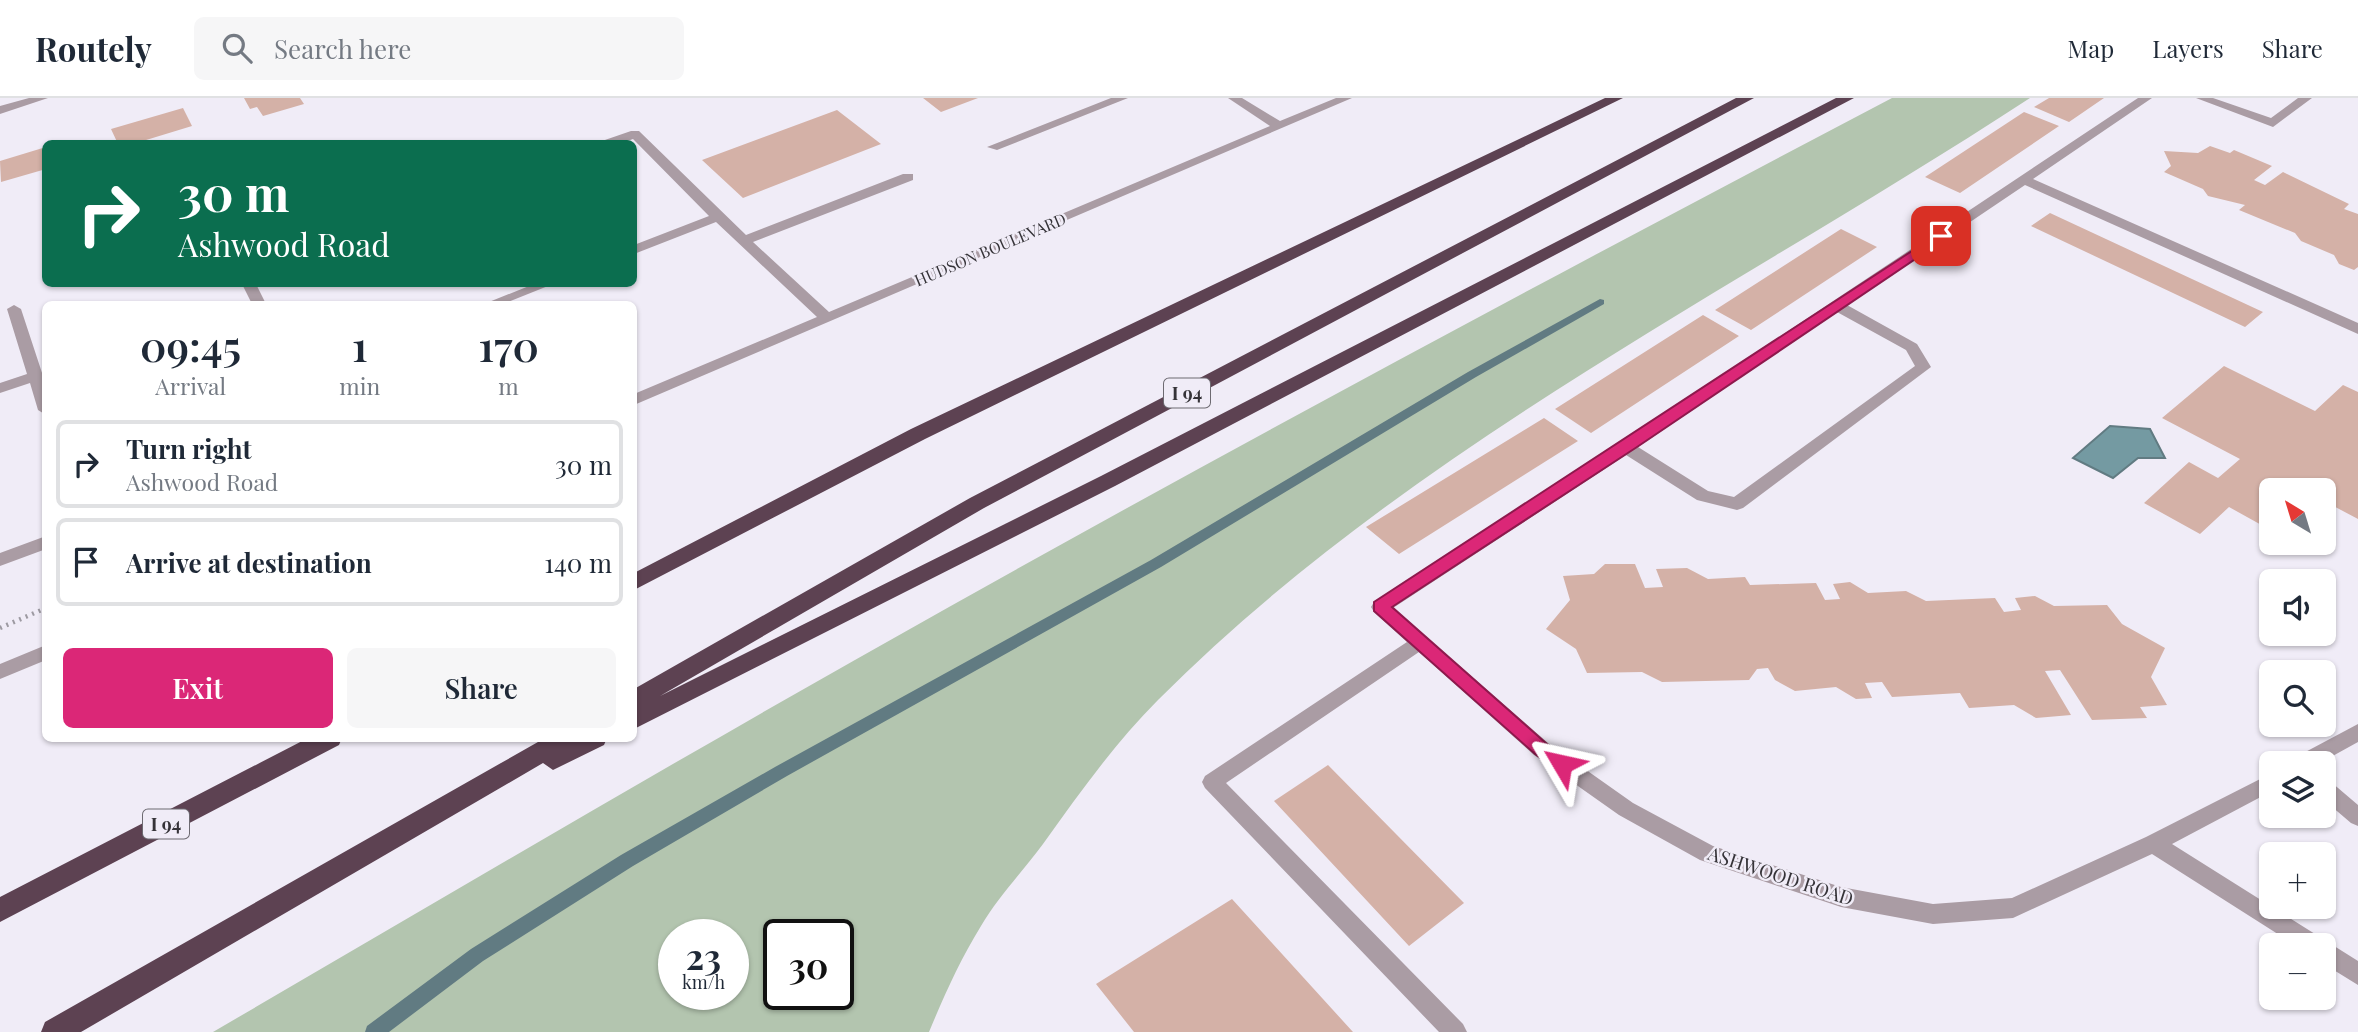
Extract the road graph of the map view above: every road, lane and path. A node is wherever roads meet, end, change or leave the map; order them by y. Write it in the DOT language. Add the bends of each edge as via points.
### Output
graph roads {
  1 [pos="42,98"];
  2 [pos="1122,98"];
  3 [pos="1234,98"];
  4 [pos="1346,98"];
  5 [pos="1616,98"];
  6 [pos="1747,98"];
  7 [pos="1847,98"];
  8 [pos="2146,98"];
  9 [pos="2202,98"];
  10 [pos="2306,98"];
  11 [pos="0,110"];
  12 [pos="1279,126"];
  13 [pos="618,140"];
  14 [pos="993,147"];
  15 [pos="908,177"];
  16 [pos="2024,180"];
  17 [pos="718,217"];
  18 [pos="744,241"];
  19 [pos="637,249"];
  20 [pos="537,287"];
  21 [pos="499,301"];
  22 [pos="1837,306"];
  23 [pos="14,309"];
  24 [pos="827,318"];
  25 [pos="2358,329"];
  26 [pos="35,376"];
  27 [pos="0,388"];
  28 [pos="42,398"];
  29 [pos="637,399"];
  30 [pos="1626,447"];
  31 [pos="42,544"];
  32 [pos="0,560"];
  33 [pos="637,580"];
  34 [pos="42,610"];
  35 [pos="0,628"];
  36 [pos="1419,643"];
  37 [pos="42,654"];
  38 [pos="0,672"];
  39 [pos="637,698"];
  40 [pos="637,718"];
  41 [pos="2358,732"];
  42 [pos="323,742"];
  43 [pos="559,742"];
  44 [pos="588,742"];
  45 [pos="2324,751"];
  46 [pos="2259,788"];
  47 [pos="2336,798"];
  48 [pos="2358,817"];
  49 [pos="2153,844"];
  50 [pos="348,864"];
  51 [pos="0,911"];
  52 [pos="2295,933"];
  53 [pos="2336,960"];
  54 [pos="2358,974"];
  55 [pos="55,1032"];
  56 [pos="1455,1032"];
  1 -- 11 [label="street"];
  2 -- 14 [label="street"];
  3 -- 12 [label="street"];
  4 -- 12 [label="street, HUDSON BOULEVARD"];
  5 -- 33 [label="highway" via="918,434"];
  6 -- 39 [label="highway, I 94" via="977,503"];
  7 -- 40 [label="highway" via="1108,481"];
  8 -- 16 [label="street, ASHWOOD ROAD"];
  9 -- 10 [label="street" via="2273,123"];
  12 -- 24 [label="street, HUDSON BOULEVARD"];
  13 -- 17 [label="street" via="635,134"];
  15 -- 18 [label="street"];
  16 -- 22 [label="street, ASHWOOD ROAD"];
  16 -- 25 [label="street"];
  17 -- 18 [label="street"];
  17 -- 19 [label="street"];
  18 -- 24 [label="street"];
  20 -- 21 [label="street"];
  22 -- 30 [label="street, ASHWOOD ROAD"];
  22 -- 30 [label="street" via="1912,347 1923,367 1737,504 1703,496"];
  23 -- 26 [label="street"];
  24 -- 29 [label="street, HUDSON BOULEVARD"];
  26 -- 27 [label="street"];
  26 -- 28 [label="street"];
  30 -- 36 [label="street, ASHWOOD ROAD" via="1380,607"];
  31 -- 32 [label="street"];
  34 -- 35 [label="path"];
  36 -- 49 [label="street, ASHWOOD ROAD" via="1541,749 1626,809 1707,853 1841,897 1934,914 2013,908"];
  36 -- 56 [label="street" via="1212,782"];
  37 -- 38 [label="street"];
  41 -- 45 [label="street"];
  42 -- 51 [label="highway, I 94"];
  43 -- 50 [label="highway"];
  44 -- 50 [label="highway"];
  46 -- 49 [label="street, ASHWOOD ROAD"];
  47 -- 48 [label="street"];
  49 -- 52 [label="street"];
  50 -- 55 [label="highway"];
  53 -- 54 [label="street"];
}
